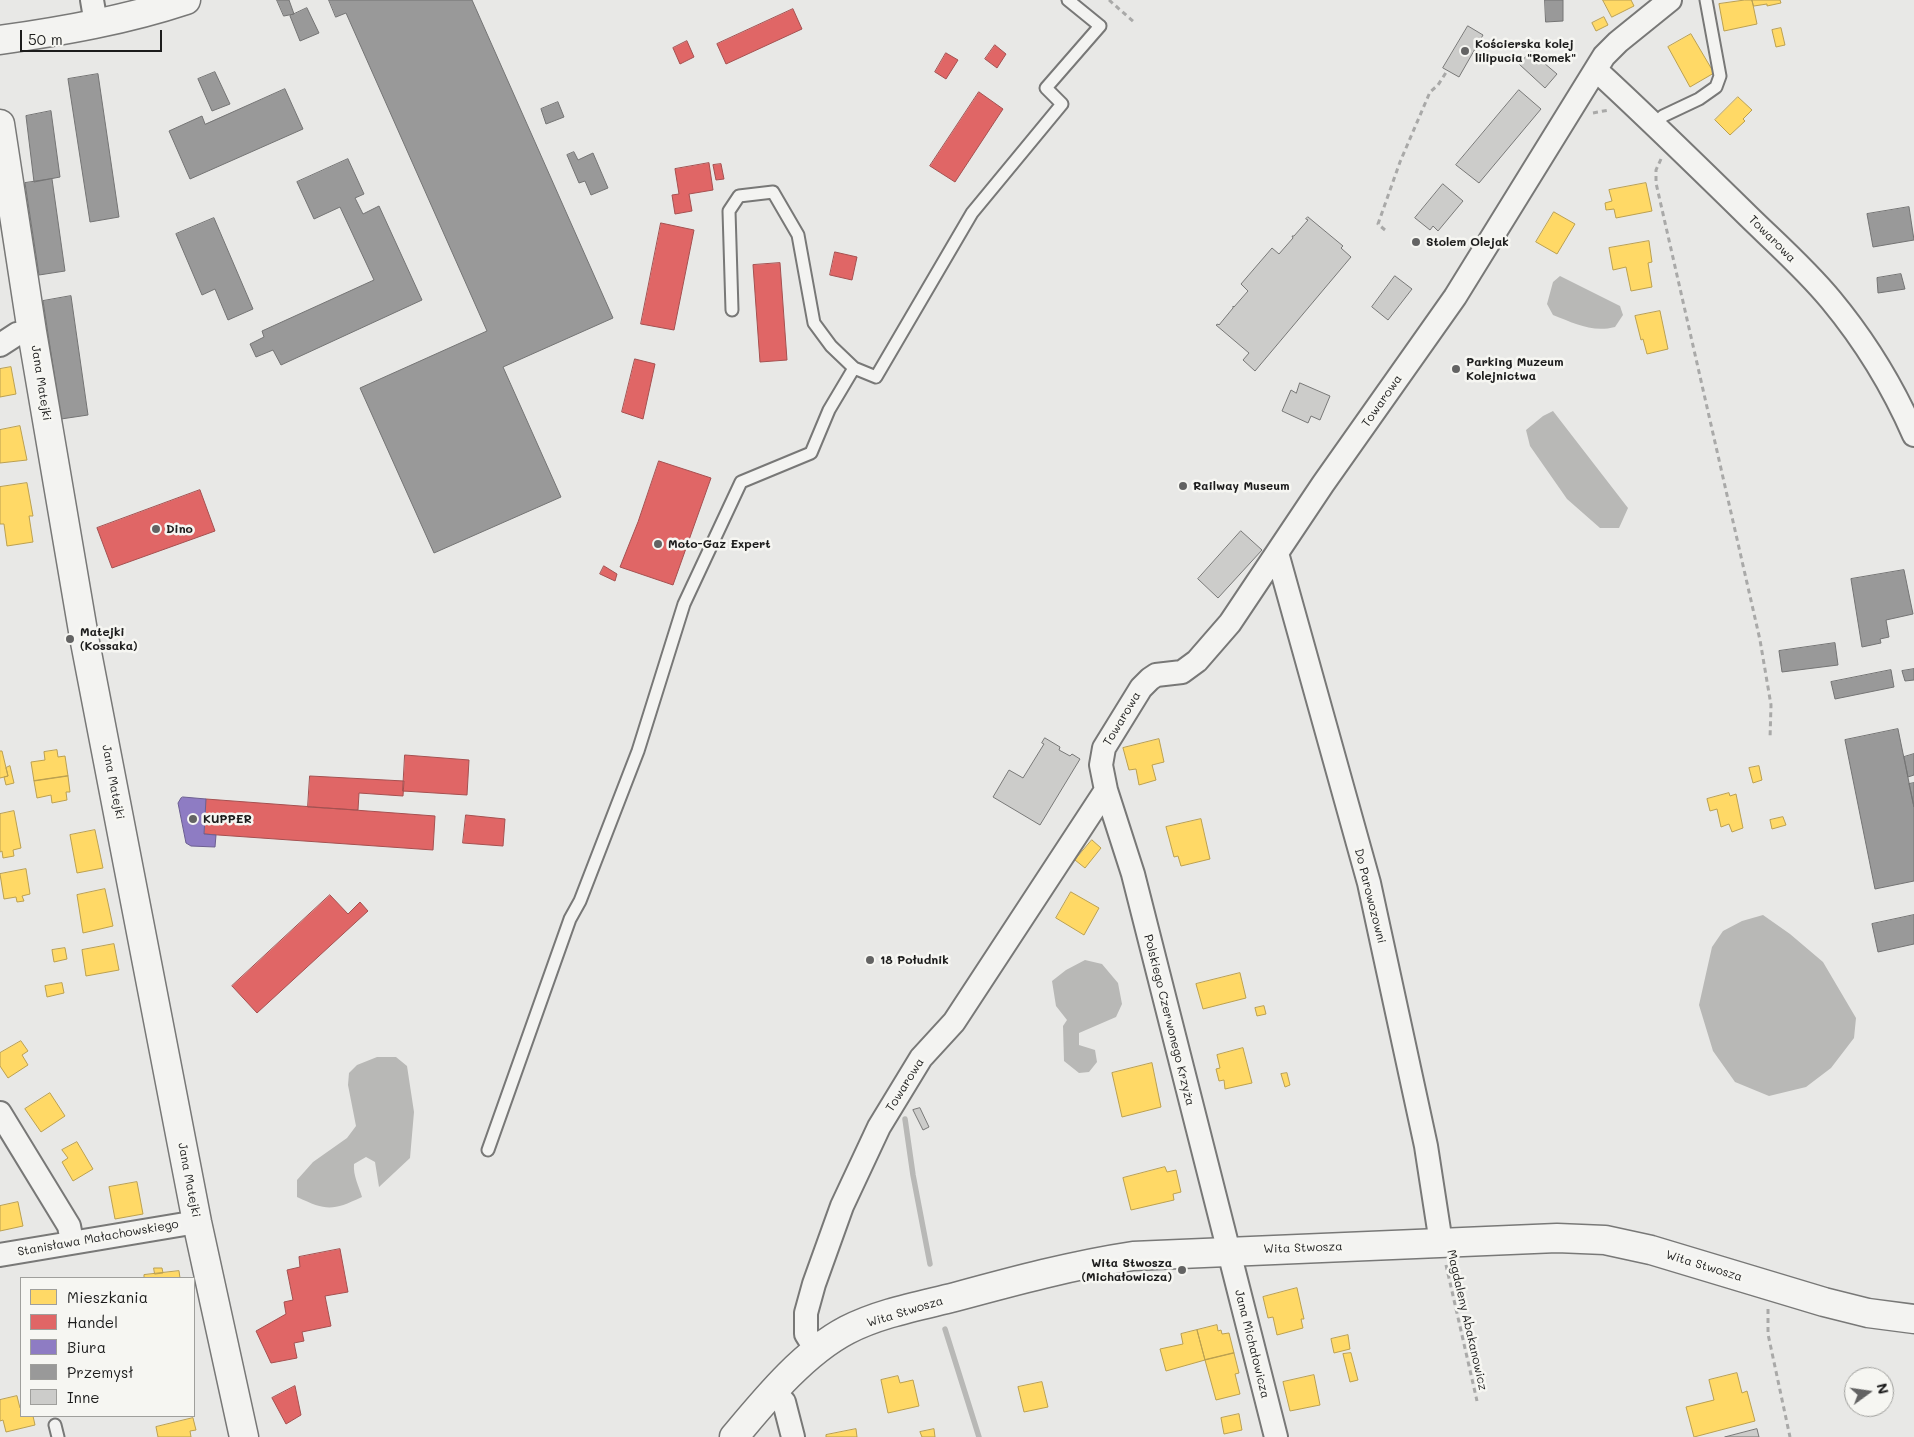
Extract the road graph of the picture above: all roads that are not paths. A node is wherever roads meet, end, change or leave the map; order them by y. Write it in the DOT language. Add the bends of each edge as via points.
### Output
graph roads {
  1 [pos="186,0"];
  2 [pos="1068,0"];
  3 [pos="1670,0"];
  4 [pos="1706,0"];
  5 [pos="94,12"];
  6 [pos="0,40"];
  7 [pos="1596,70"];
  8 [pos="0,124"];
  9 [pos="1656,125"];
  10 [pos="732,310"];
  11 [pos="32,332"];
  12 [pos="0,345"];
  13 [pos="854,368"];
  14 [pos="1914,435"];
  15 [pos="1277,553"];
  16 [pos="1106,790"];
  17 [pos="0,1113"];
  18 [pos="488,1150"];
  19 [pos="196,1222"];
  20 [pos="72,1242"];
  21 [pos="1441,1243"];
  22 [pos="1228,1251"];
  23 [pos="0,1255"];
  24 [pos="1914,1319"];
  25 [pos="816,1350"];
  26 [pos="774,1392"];
  27 [pos="55,1425"];
  28 [pos="58,1437"];
  29 [pos="244,1437"];
  30 [pos="734,1437"];
  31 [pos="793,1437"];
  32 [pos="1276,1437"];
  1 -- 5 [label="street" via="162,8"];
  2 -- 13 [label="lane" via="1100,26 1046,88 1062,104 972,212 876,377"];
  3 -- 7 [label="street, Towarowa" via="1618,42"];
  4 -- 9 [label="lane" via="1720,76 1716,87 1663,116"];
  5 -- 6 [label="street"];
  7 -- 9 [label="street, Towarowa"];
  7 -- 15 [label="street, Towarowa" via="1455,297"];
  8 -- 11 [label="street, Jana Matejki"];
  9 -- 14 [label="street, Towarowa" via="1831,300 1883,374"];
  10 -- 13 [label="lane" via="729,211 738,196 772,192 798,235 814,323 831,346"];
  11 -- 12 [label="street" via="17,334"];
  11 -- 19 [label="street, Jana Matejki" via="84,637"];
  13 -- 18 [label="lane" via="829,410 811,452 741,482 716,534 684,604 638,751 580,902 570,918"];
  15 -- 16 [label="street, Towarowa" via="1230,623 1198,661 1182,672 1156,676 1141,688 1104,748 1101,765"];
  15 -- 21 [label="street, Do Parowozowni" via="1369,883 1426,1146"];
  16 -- 22 [label="street, Polskiego Czerwonego Krzyża" via="1133,874"];
  16 -- 25 [label="street, Towarowa" via="954,1022 921,1058 879,1127 842,1206 814,1284 806,1313 806,1334"];
  17 -- 20 [label="street" via="69,1226"];
  19 -- 20 [label="street, Stanisława Małachowskiego"];
  19 -- 29 [label="street, Jana Matejki"];
  20 -- 23 [label="street, Stanisława Małachowskiego"];
  21 -- 22 [label="street, Wita Stwosza"];
  21 -- 24 [label="street, Wita Stwosza" via="1557,1238 1605,1240 1651,1250 1868,1313"];
  22 -- 25 [label="street, Wita Stwosza" via="1133,1256 1050,1272 888,1314 847,1330"];
  22 -- 32 [label="street, Jana Michałowicza"];
  25 -- 26 [label="street, Wita Stwosza"];
  26 -- 30 [label="street, Wita Stwosza"];
  26 -- 31 [label="street" via="784,1402"];
  27 -- 28 [label="lane"];
}
